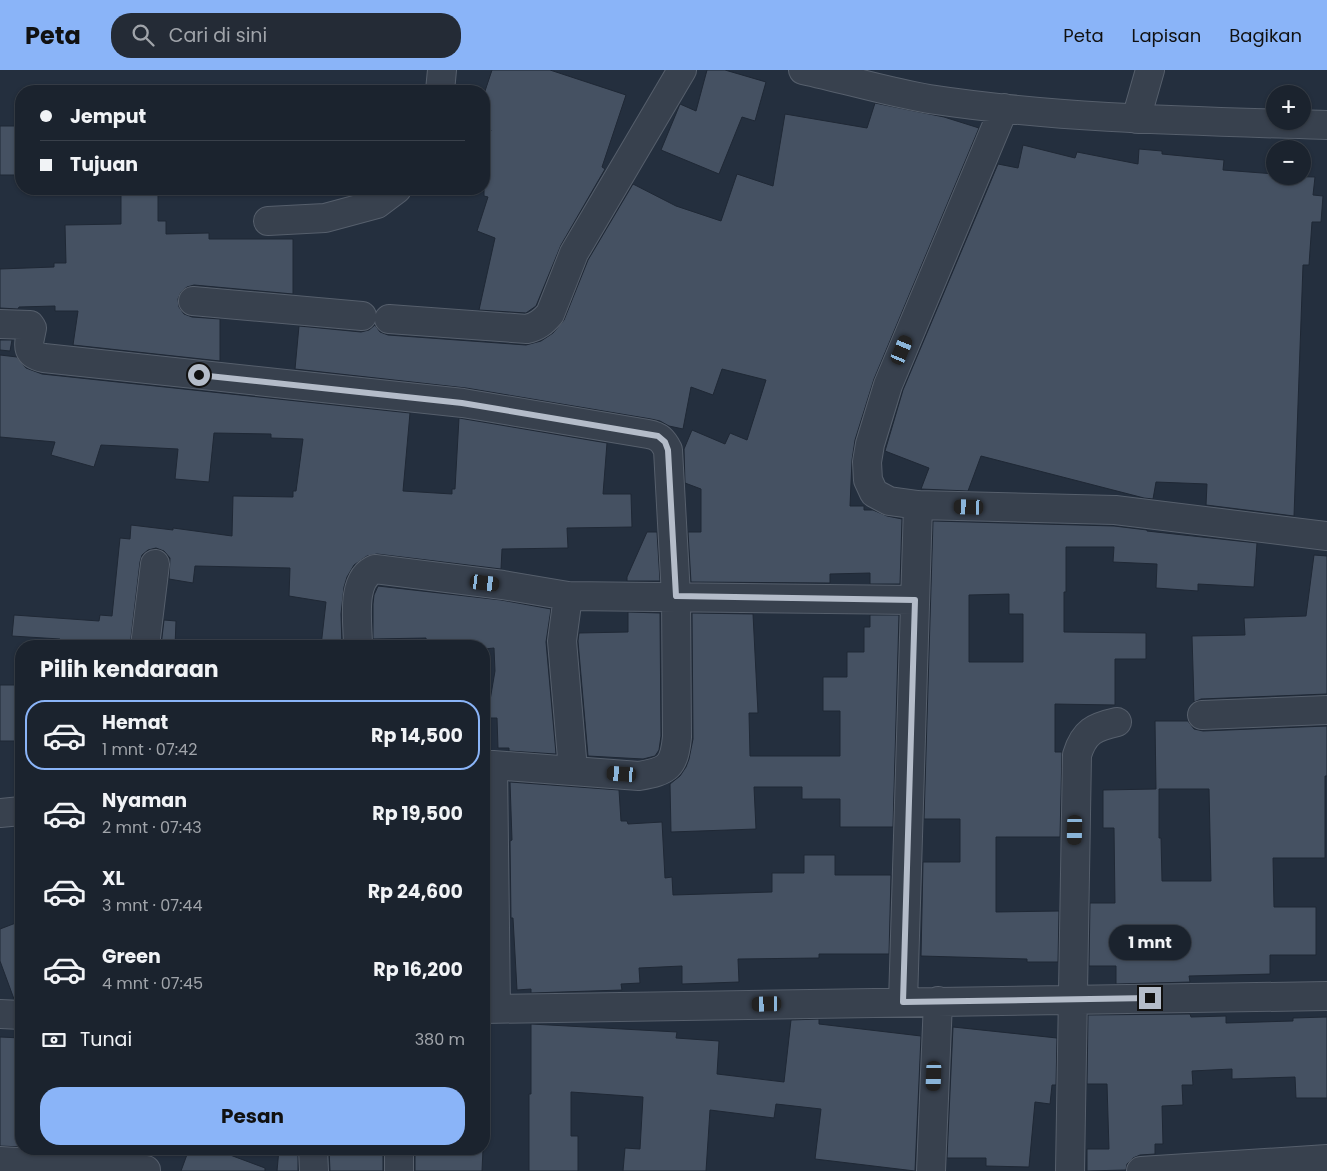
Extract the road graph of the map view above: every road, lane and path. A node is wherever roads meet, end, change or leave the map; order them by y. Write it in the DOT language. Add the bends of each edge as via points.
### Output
graph roads {
  1 [pos="442,70"];
  2 [pos="682,70"];
  3 [pos="803,70"];
  4 [pos="1150,70"];
  5 [pos="441,85"];
  6 [pos="1004,108"];
  7 [pos="1136,119"];
  8 [pos="1327,125"];
  9 [pos="389,195"];
  10 [pos="268,221"];
  11 [pos="193,301"];
  12 [pos="362,316"];
  13 [pos="389,319"];
  14 [pos="0,324"];
  15 [pos="918,505"];
  16 [pos="1327,536"];
  17 [pos="155,564"];
  18 [pos="568,596"];
  19 [pos="676,596"];
  20 [pos="915,600"];
  21 [pos="146,640"];
  22 [pos="358,640"];
  23 [pos="1327,710"];
  24 [pos="1202,715"];
  25 [pos="1117,722"];
  26 [pos="490,766"];
  27 [pos="573,770"];
  28 [pos="15,812"];
  29 [pos="0,813"];
  30 [pos="1327,996"];
  31 [pos="1072,999"];
  32 [pos="938,1001"];
  33 [pos="903,1002"];
  34 [pos="490,1009"];
  35 [pos="0,1014"];
  36 [pos="15,1015"];
  37 [pos="151,1155"];
  38 [pos="313,1155"];
  39 [pos="399,1155"];
  40 [pos="1327,1159"];
  41 [pos="0,1161"];
  42 [pos="146,1171"];
  43 [pos="314,1171"];
  44 [pos="399,1171"];
  45 [pos="931,1171"];
  46 [pos="1070,1171"];
  47 [pos="1141,1171"];
  1 -- 5 [label="street"];
  2 -- 13 [label="street" via="574,253 550,314 544,321 527,330"];
  3 -- 6 [label="street" via="928,98"];
  4 -- 7 [label="street"];
  6 -- 7 [label="street"];
  6 -- 15 [label="street" via="888,385 870,444 868,480 874,493 889,501"];
  7 -- 8 [label="street"];
  9 -- 10 [label="street" via="377,204 325,218"];
  11 -- 12 [label="street"];
  14 -- 19 [label="street" via="30,325 29,346 37,357 462,403 658,436 668,450"];
  15 -- 16 [label="street" via="1115,510"];
  15 -- 20 [label="street"];
  17 -- 21 [label="street"];
  18 -- 19 [label="street"];
  18 -- 22 [label="street" via="375,569 363,577 360,585"];
  18 -- 27 [label="street" via="562,642"];
  19 -- 20 [label="street"];
  19 -- 27 [label="street" via="677,737 672,763 639,776"];
  20 -- 33 [label="street"];
  23 -- 24 [label="street"];
  25 -- 31 [label="street" via="1092,730 1081,742 1077,756"];
  26 -- 27 [label="street"];
  28 -- 29 [label="street"];
  30 -- 31 [label="street"];
  31 -- 32 [label="street"];
  31 -- 46 [label="street"];
  32 -- 33 [label="street"];
  32 -- 45 [label="street"];
  33 -- 34 [label="street"];
  35 -- 36 [label="street"];
  37 -- 42 [label="street"];
  38 -- 43 [label="street"];
  39 -- 44 [label="street"];
  40 -- 47 [label="street"];
  41 -- 42 [label="street"];
}
